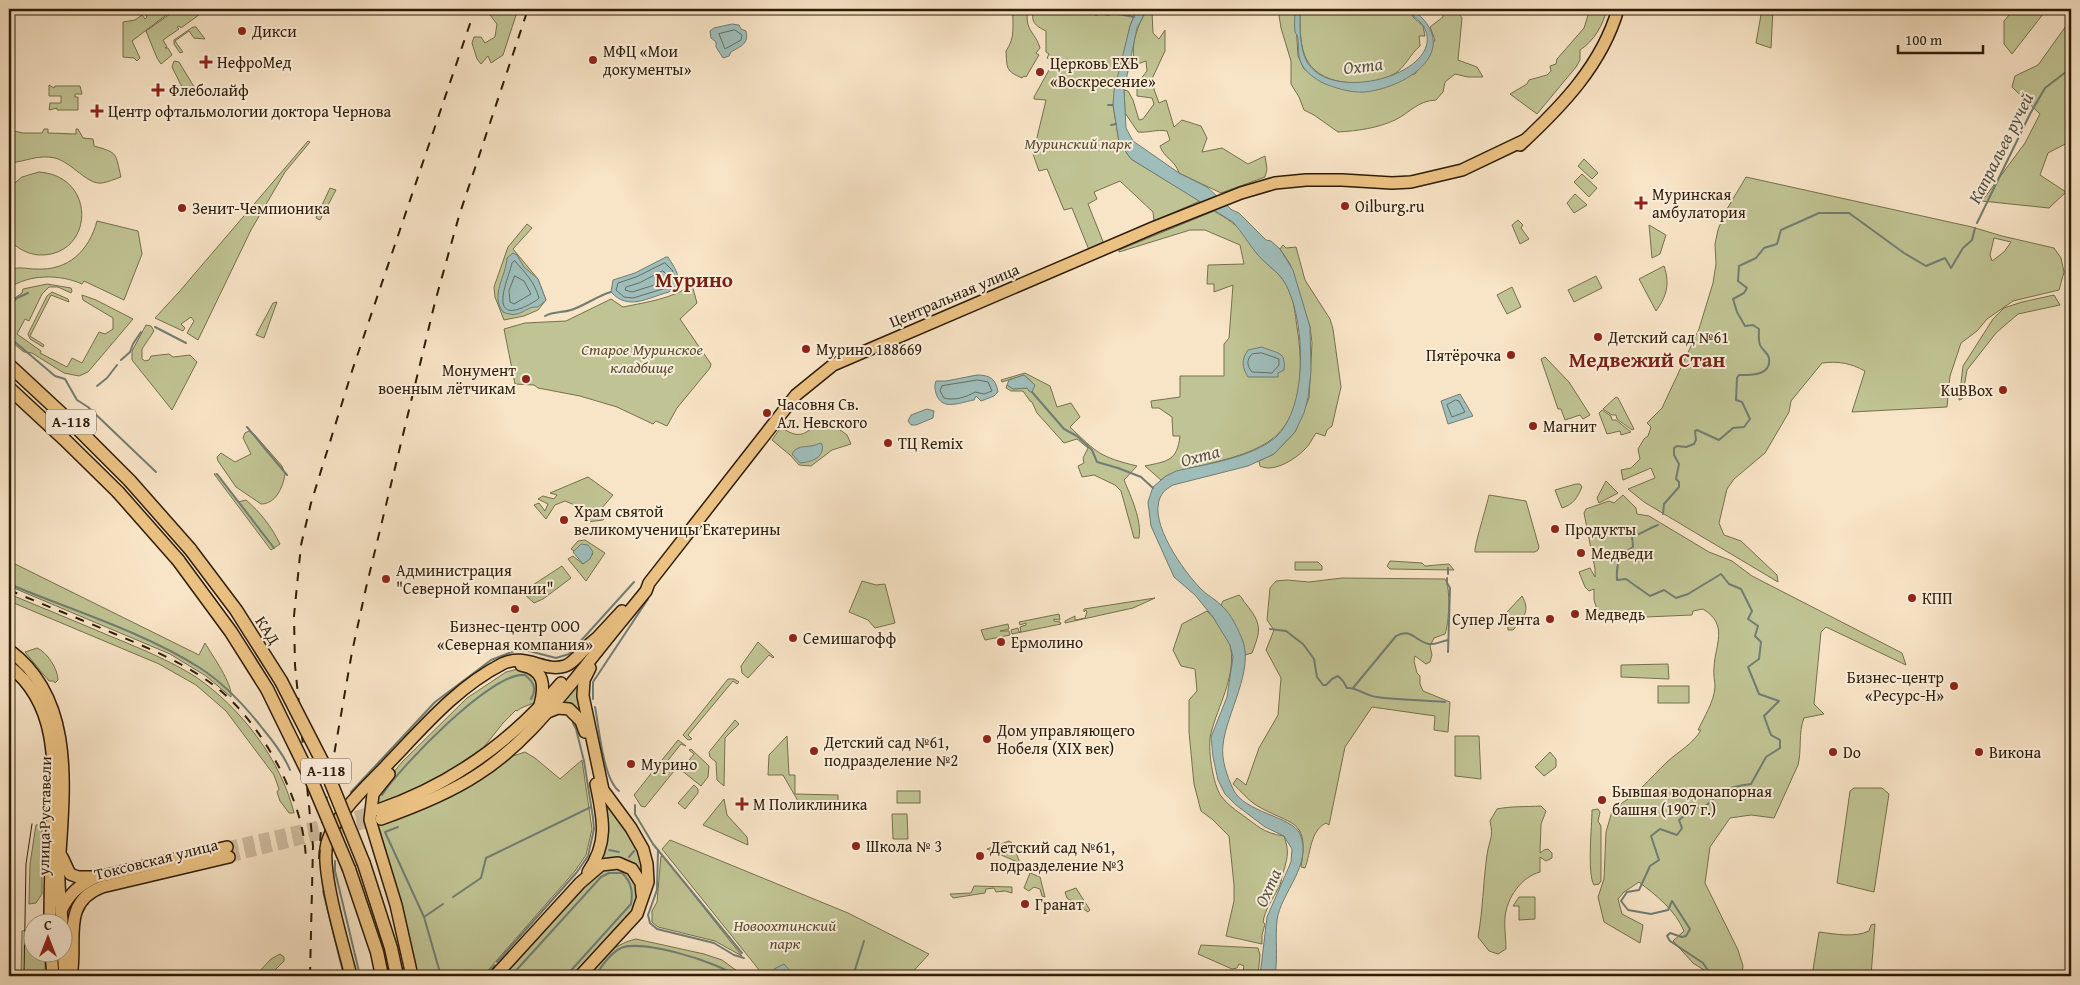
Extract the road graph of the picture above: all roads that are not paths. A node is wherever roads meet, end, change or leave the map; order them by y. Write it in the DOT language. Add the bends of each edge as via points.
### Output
graph roads {
  1 [pos="1618,9"];
  2 [pos="1525,140"];
  3 [pos="1332,181"];
  4 [pos="9,365"];
  5 [pos="9,388"];
  6 [pos="600,642"];
  7 [pos="9,650"];
  8 [pos="9,666"];
  9 [pos="544,709"];
  10 [pos="380,814"];
  11 [pos="61,855"];
  12 [pos="98,877"];
  13 [pos="580,883"];
  14 [pos="642,903"];
  15 [pos="61,910"];
  16 [pos="50,912"];
  17 [pos="64,962"];
  18 [pos="592,963"];
  19 [pos="65,976"];
  20 [pos="71,976"];
  21 [pos="351,976"];
  22 [pos="382,976"];
  23 [pos="397,976"];
  24 [pos="412,976"];
  25 [pos="495,976"];
  26 [pos="580,976"];
  27 [pos="587,976"];
  1 -- 2 [label="main road" via="1604,44 1584,77"];
  2 -- 3 [label="main road" via="1451,174 1411,182"];
  2 -- 3 [label="main road" via="1504,157 1475,172 1428,186 1398,190 1341,185"];
  3 -- 6 [label="main road, Центральная улица" via="1290,181 1241,194 834,365 796,395 646,591"];
  4 -- 23 [label="highway, КАД / А-118, bridge" via="130,480 190,549 236,610 281,681 323,763 364,864"];
  5 -- 22 [label="highway, КАД / А-118, bridge" via="118,492 178,560 231,632 267,689 311,778 349,869"];
  6 -- 9 [label="main road"];
  6 -- 14 [label="main road" via="601,654 586,674 583,696 604,790 631,828 646,858 648,882"];
  6 -- 21 [label="main road" via="588,644 565,666 522,660 502,664 463,690 424,726 346,810 327,842 326,861"];
  7 -- 11 [label="main road, улица Руставели" via="26,665 46,693 58,727 64,772"];
  8 -- 16 [label="main road, улица Руставели" via="35,694 51,742 54,772"];
  9 -- 10 [label="main road" via="508,752 478,775 430,800"];
  9 -- 13 [label="main road" via="564,707 573,711 581,721 599,798 602,841 595,862"];
  9 -- 24 [label="main road" via="541,677 532,668 522,665 510,667 447,711 373,794 370,820 396,905"];
  11 -- 12 [label="main road, Токсовская улица" via="70,874"];
  11 -- 15 [label="main road, улица Руставели"];
  12 -- 15 [label="main road, Токсовская улица" via="71,893"];
  12 -- 20 [label="main road, Токсовская улица" via="228,852 89,893 80,902 74,918"];
  13 -- 14 [label="main road" via="601,865 626,865 638,875"];
  13 -- 25 [label="main road"];
  14 -- 18 [label="main road" via="637,914"];
  17 -- 19 [label="main road"];
  18 -- 26 [label="main road"];
  18 -- 27 [label="main road"];
}
